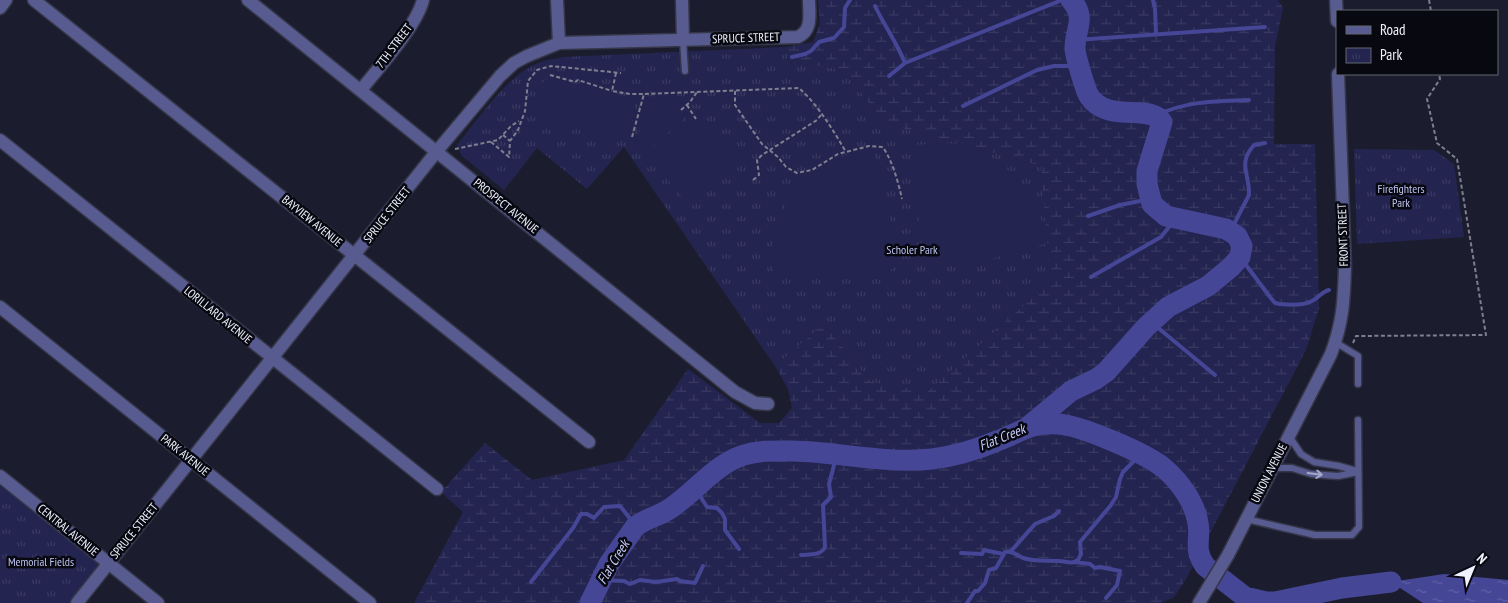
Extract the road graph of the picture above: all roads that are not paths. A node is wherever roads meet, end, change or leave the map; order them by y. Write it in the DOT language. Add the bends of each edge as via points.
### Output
graph roads {
  1 [pos="6,0"];
  2 [pos="34,0"];
  3 [pos="248,0"];
  4 [pos="423,0"];
  5 [pos="557,0"];
  6 [pos="682,0"];
  7 [pos="808,0"];
  8 [pos="0,8"];
  9 [pos="683,40"];
  10 [pos="559,43"];
  11 [pos="685,71"];
  12 [pos="1338,75"];
  13 [pos="361,90"];
  14 [pos="0,140"];
  15 [pos="437,151"];
  16 [pos="355,255"];
  17 [pos="0,307"];
  18 [pos="1336,342"];
  19 [pos="273,358"];
  20 [pos="1358,384"];
  21 [pos="768,404"];
  22 [pos="1358,420"];
  23 [pos="1289,436"];
  24 [pos="589,442"];
  25 [pos="191,460"];
  26 [pos="1272,468"];
  27 [pos="1358,472"];
  28 [pos="0,476"];
  29 [pos="437,489"];
  30 [pos="1246,518"];
  31 [pos="109,563"];
  32 [pos="1201,600"];
  33 [pos="77,603"];
  34 [pos="158,603"];
  35 [pos="370,603"];
  1 -- 8 [label="street"];
  2 -- 16 [label="street, BAYVIEW AVENUE"];
  3 -- 13 [label="street, PROSPECT AVENUE"];
  4 -- 13 [label="street, 7TH STREET" via="411,25"];
  5 -- 10 [label="street"];
  6 -- 9 [label="street"];
  7 -- 9 [label="street, SPRUCE STREET" via="809,25 807,31 798,36"];
  9 -- 10 [label="street, SPRUCE STREET"];
  9 -- 11 [label="lane"];
  10 -- 15 [label="street, SPRUCE STREET" via="514,63"];
  12 -- 18 [label="street, FRONT STREET" via="1344,296"];
  13 -- 15 [label="street, PROSPECT AVENUE"];
  14 -- 19 [label="street, LORILLARD AVENUE"];
  15 -- 16 [label="street, SPRUCE STREET"];
  15 -- 21 [label="street, PROSPECT AVENUE" via="735,392 755,403"];
  16 -- 19 [label="street, SPRUCE STREET"];
  16 -- 24 [label="street, BAYVIEW AVENUE"];
  17 -- 25 [label="street, PARK AVENUE"];
  18 -- 20 [label="lane" via="1358,356"];
  18 -- 23 [label="street, UNION AVENUE"];
  19 -- 25 [label="street, SPRUCE STREET"];
  19 -- 29 [label="street, LORILLARD AVENUE"];
  22 -- 27 [label="lane"];
  23 -- 26 [label="street, UNION AVENUE"];
  23 -- 27 [label="lane" via="1301,454 1314,462"];
  25 -- 31 [label="street, SPRUCE STREET"];
  25 -- 35 [label="street, PARK AVENUE"];
  26 -- 27 [label="lane, one-way" via="1338,476"];
  26 -- 30 [label="street, UNION AVENUE"];
  27 -- 30 [label="lane" via="1358,527 1352,535 1315,535"];
  28 -- 31 [label="street, CENTRAL AVENUE"];
  30 -- 32 [label="street, UNION AVENUE"];
  31 -- 33 [label="street, SPRUCE STREET"];
  31 -- 34 [label="street, CENTRAL AVENUE"];
}
